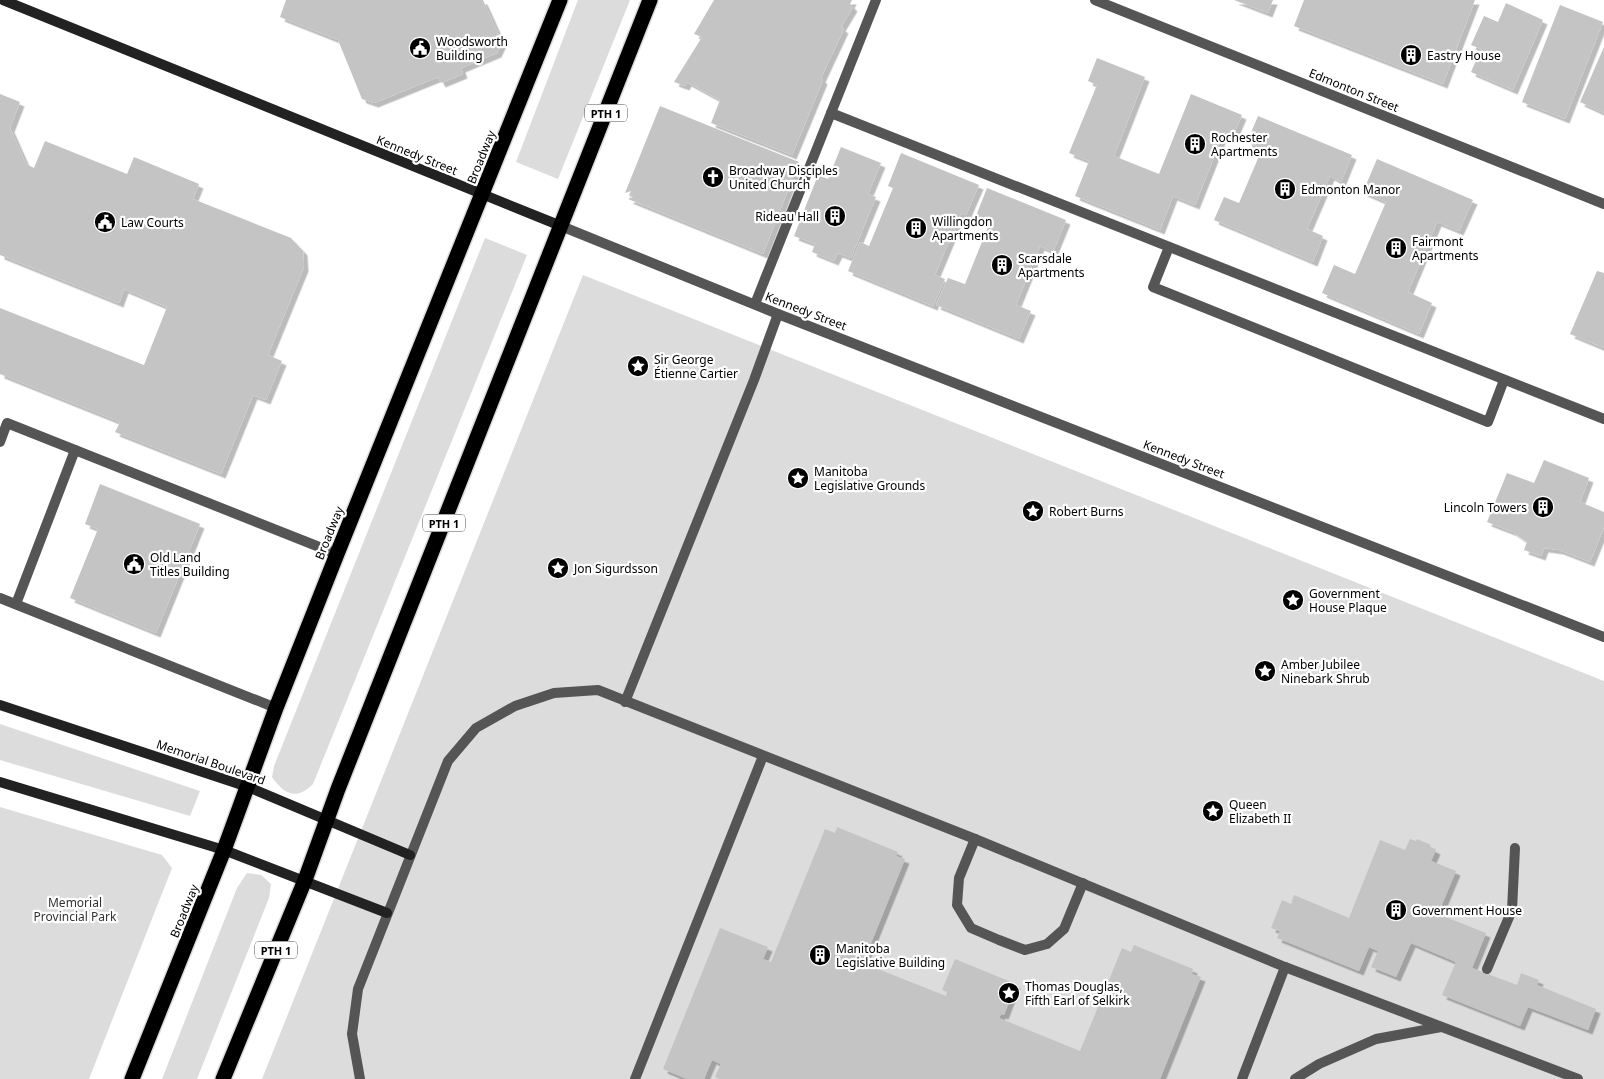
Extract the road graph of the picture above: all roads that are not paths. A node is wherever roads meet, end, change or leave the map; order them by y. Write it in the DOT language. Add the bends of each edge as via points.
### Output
graph roads {
  1 [pos="3,0"];
  2 [pos="560,0"];
  3 [pos="650,0"];
  4 [pos="876,0"];
  5 [pos="1095,0"];
  6 [pos="831,113"];
  7 [pos="482,195"];
  8 [pos="1604,204"];
  9 [pos="561,226"];
  10 [pos="1169,247"];
  11 [pos="755,304"];
  12 [pos="778,314"];
  13 [pos="1504,380"];
  14 [pos="1604,420"];
  15 [pos="0,442"];
  16 [pos="75,450"];
  17 [pos="337,554"];
  18 [pos="0,598"];
  19 [pos="16,604"];
  20 [pos="1604,637"];
  21 [pos="625,702"];
  22 [pos="0,704"];
  23 [pos="276,708"];
  24 [pos="763,756"];
  25 [pos="0,782"];
  26 [pos="248,787"];
  27 [pos="327,820"];
  28 [pos="975,840"];
  29 [pos="1514,848"];
  30 [pos="224,850"];
  31 [pos="410,855"];
  32 [pos="305,880"];
  33 [pos="1083,883"];
  34 [pos="387,913"];
  35 [pos="1285,967"];
  36 [pos="1488,969"];
  37 [pos="1442,1027"];
  38 [pos="132,1079"];
  39 [pos="223,1079"];
  40 [pos="360,1079"];
  41 [pos="635,1079"];
  42 [pos="1242,1079"];
  43 [pos="1296,1079"];
  44 [pos="1578,1079"];
  1 -- 7 [label="street, Kennedy Street"];
  2 -- 7 [label="highway, Broadway"];
  3 -- 9 [label="highway, PTH 1"];
  4 -- 6 [label="street"];
  5 -- 8 [label="street, Edmonton Street"];
  6 -- 10 [label="street"];
  6 -- 11 [label="street"];
  7 -- 9 [label="street, Kennedy Street"];
  7 -- 17 [label="highway, Broadway"];
  9 -- 11 [label="street, Kennedy Street"];
  9 -- 27 [label="highway, PTH 1"];
  10 -- 13 [label="street"];
  10 -- 13 [label="street" via="1153,287 1488,422"];
  11 -- 12 [label="street, Kennedy Street"];
  12 -- 20 [label="street, Kennedy Street"];
  12 -- 21 [label="street"];
  13 -- 14 [label="street"];
  15 -- 16 [label="street" via="7,423"];
  16 -- 17 [label="street"];
  16 -- 19 [label="street"];
  17 -- 23 [label="highway, Broadway"];
  18 -- 19 [label="street"];
  19 -- 23 [label="street"];
  21 -- 24 [label="street"];
  21 -- 31 [label="street" via="598,690 554,692 515,706 476,728 448,761"];
  22 -- 26 [label="street, Memorial Boulevard"];
  23 -- 26 [label="highway, Broadway"];
  24 -- 28 [label="street"];
  24 -- 41 [label="street"];
  25 -- 30 [label="street"];
  26 -- 27 [label="street, Memorial Boulevard"];
  26 -- 30 [label="highway, Broadway"];
  27 -- 31 [label="street, Memorial Boulevard"];
  27 -- 32 [label="highway, PTH 1"];
  28 -- 33 [label="street"];
  28 -- 33 [label="street" via="958,878 957,905 971,928 1007,943 1025,950 1047,944 1064,929"];
  29 -- 36 [label="street" via="1512,910"];
  30 -- 32 [label="street"];
  30 -- 38 [label="highway, Broadway"];
  31 -- 34 [label="street"];
  32 -- 34 [label="street"];
  32 -- 39 [label="highway, PTH 1"];
  33 -- 35 [label="street"];
  34 -- 40 [label="street" via="358,989 352,1034"];
  35 -- 37 [label="street"];
  35 -- 42 [label="street"];
  37 -- 43 [label="street" via="1376,1039 1319,1064"];
  37 -- 44 [label="street"];
}
